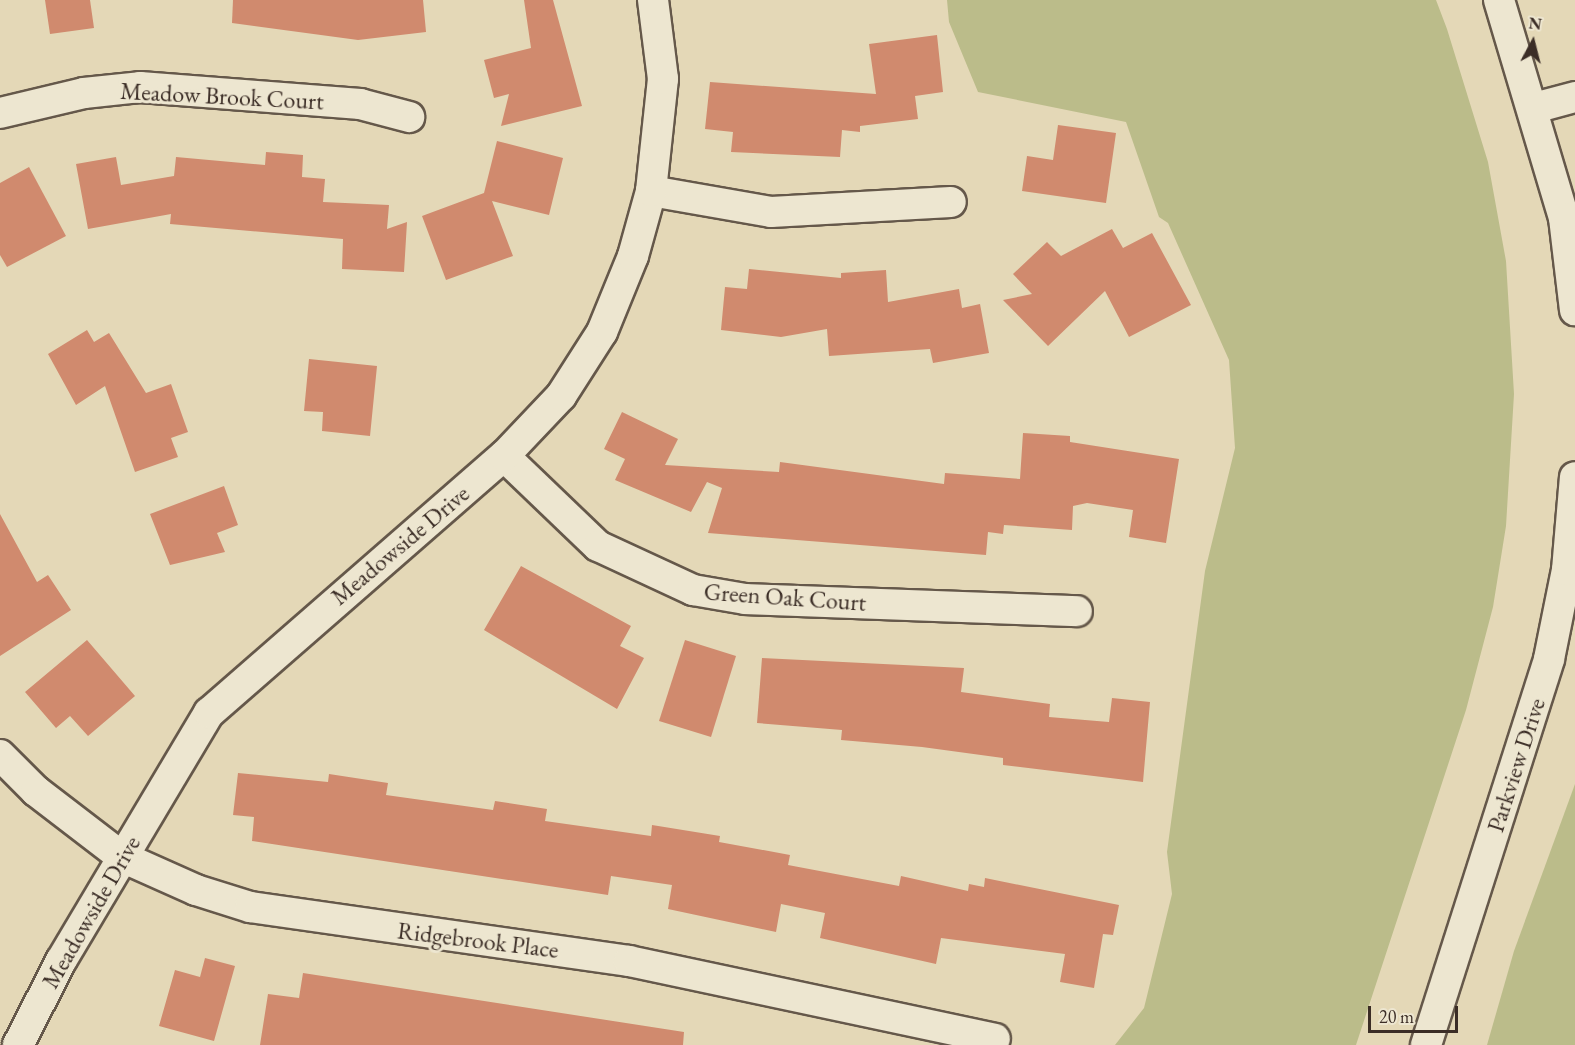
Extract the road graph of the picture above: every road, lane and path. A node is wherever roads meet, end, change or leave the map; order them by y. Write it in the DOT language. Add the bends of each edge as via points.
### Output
graph roads {
  1 [pos="653,0"];
  2 [pos="1499,0"];
  3 [pos="1575,97"];
  4 [pos="1534,108"];
  5 [pos="0,113"];
  6 [pos="409,117"];
  7 [pos="651,191"];
  8 [pos="951,202"];
  9 [pos="1575,310"];
  10 [pos="504,456"];
  11 [pos="1575,477"];
  12 [pos="1077,611"];
  13 [pos="0,755"];
  14 [pos="122,857"];
  15 [pos="995,1039"];
  16 [pos="18,1045"];
  17 [pos="1426,1045"];
  1 -- 7 [label="street, Meadowside Drive" via="663,79"];
  2 -- 4 [label="street"];
  3 -- 4 [label="street"];
  4 -- 9 [label="street" via="1564,218"];
  5 -- 6 [label="street, Meadow Brook Court" via="84,93 140,87 360,104"];
  7 -- 8 [label="street" via="771,212"];
  7 -- 10 [label="street, Meadowside Drive" via="633,256 602,332 561,396"];
  10 -- 12 [label="street, Green Oak Court" via="598,546 693,590 745,599"];
  10 -- 14 [label="street, Meadowside Drive" via="209,714"];
  11 -- 17 [label="street, Parkview Drive" via="1566,570 1549,659"];
  13 -- 14 [label="street, Ridgebrook Place" via="36,791"];
  14 -- 15 [label="street, Ridgebrook Place" via="196,891 250,907 629,961"];
  14 -- 16 [label="street, Meadowside Drive"];
}
